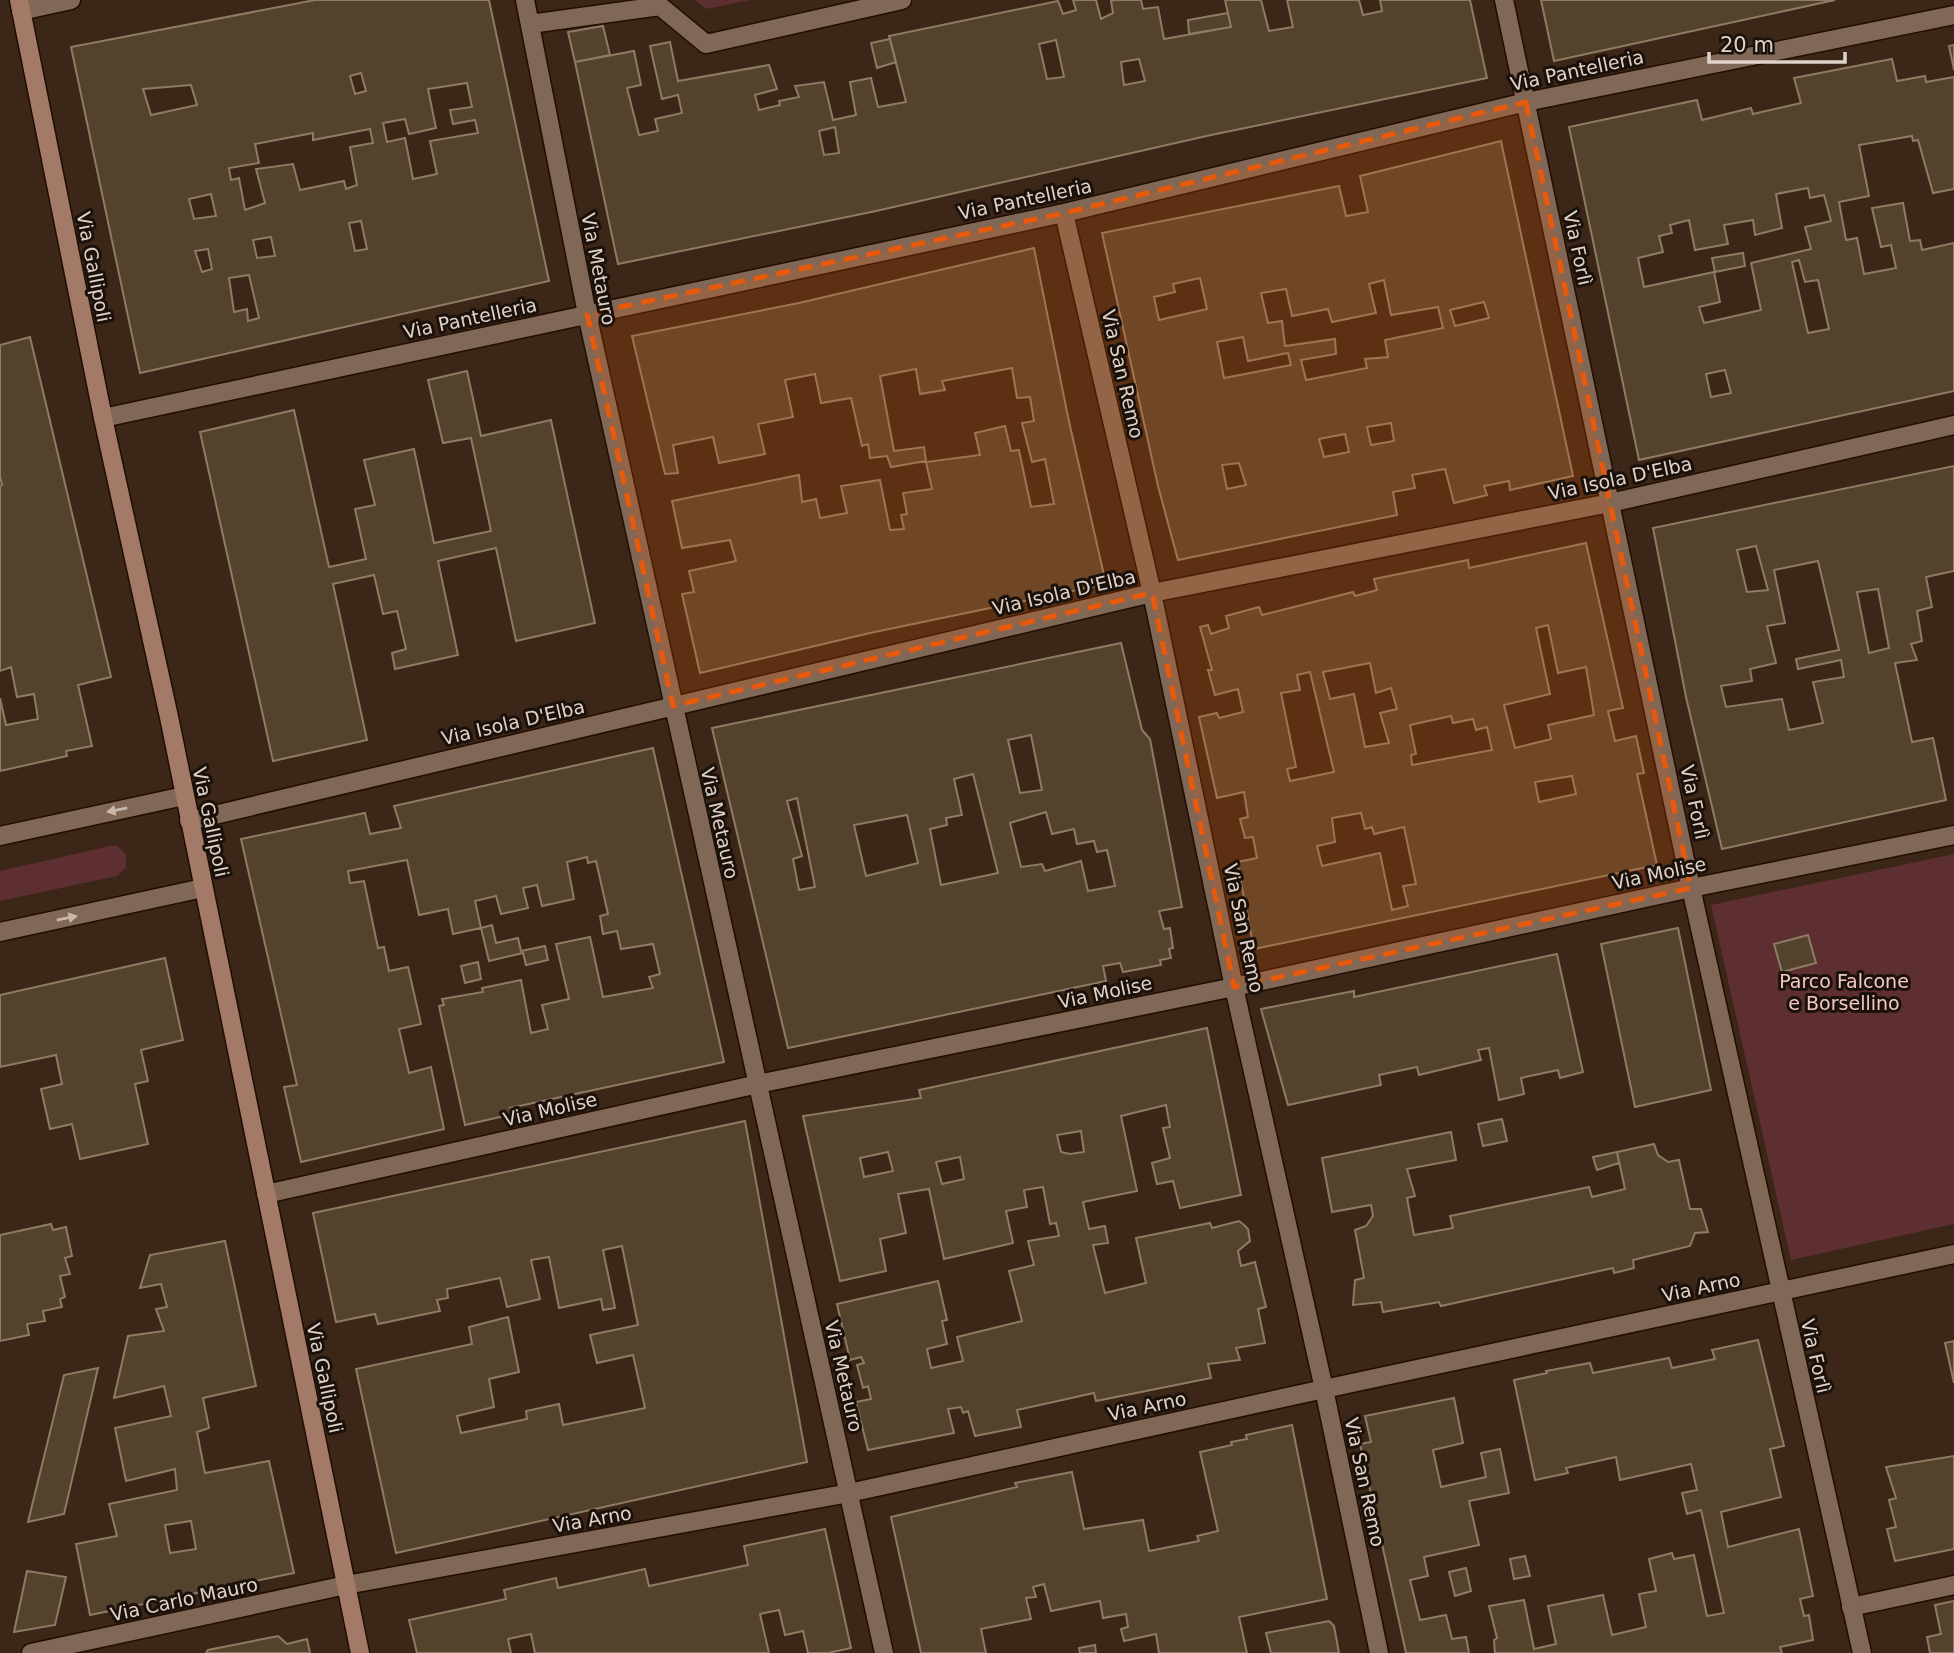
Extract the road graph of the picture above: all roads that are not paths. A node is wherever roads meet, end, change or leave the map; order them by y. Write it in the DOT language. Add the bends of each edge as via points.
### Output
graph roads {
  1 [pos="71,0"];
  2 [pos="525,0"];
  3 [pos="902,0"];
  4 [pos="1504,0"];
  5 [pos="20,6"];
  6 [pos="1954,15"];
  7 [pos="530,24"];
  8 [pos="1526,102"];
  9 [pos="1064,213"];
  10 [pos="587,314"];
  11 [pos="103,418"];
  12 [pos="1954,425"];
  13 [pos="1610,503"];
  14 [pos="1152,593"];
  15 [pos="673,706"];
  16 [pos="184,796"];
  17 [pos="189,821"];
  18 [pos="1954,835"];
  19 [pos="0,836"];
  20 [pos="203,888"];
  21 [pos="1691,888"];
  22 [pos="0,932"];
  23 [pos="1234,987"];
  24 [pos="758,1084"];
  25 [pos="266,1194"];
  26 [pos="1954,1255"];
  27 [pos="1781,1292"];
  28 [pos="1324,1389"];
  29 [pos="849,1493"];
  30 [pos="346,1585"];
  31 [pos="1954,1585"];
  32 [pos="1851,1607"];
  33 [pos="31,1653"];
  34 [pos="360,1653"];
  35 [pos="884,1653"];
  36 [pos="1379,1653"];
  37 [pos="1862,1653"];
  1 -- 5 [label="street"];
  2 -- 7 [label="street, Via Metauro"];
  3 -- 7 [label="street" via="706,44 660,6"];
  4 -- 8 [label="street, Via Forlì"];
  5 -- 11 [label="main road, Via Gallipoli"];
  6 -- 8 [label="street, Via Pantelleria"];
  7 -- 10 [label="street, Via Metauro"];
  8 -- 9 [label="street, Via Pantelleria"];
  8 -- 13 [label="street, Via Forlì"];
  9 -- 10 [label="street, Via Pantelleria"];
  9 -- 14 [label="street, Via San Remo"];
  10 -- 11 [label="street, Via Pantelleria"];
  10 -- 15 [label="street, Via Metauro"];
  11 -- 16 [label="main road, Via Gallipoli"];
  12 -- 13 [label="street, Via Isola D'Elba"];
  13 -- 14 [label="street, Via Isola D'Elba"];
  13 -- 21 [label="street, Via Forlì"];
  14 -- 15 [label="street, Via Isola D'Elba"];
  14 -- 23 [label="street, Via San Remo"];
  15 -- 17 [label="street, Via Isola D'Elba"];
  15 -- 24 [label="street, Via Metauro"];
  16 -- 17 [label="main road, Via Gallipoli"];
  16 -- 19 [label="street, one-way"];
  17 -- 20 [label="main road, Via Gallipoli"];
  18 -- 21 [label="street, Via Molise"];
  22 -- 20 [label="street, one-way"];
  20 -- 25 [label="main road, Via Gallipoli"];
  21 -- 23 [label="street, Via Molise"];
  21 -- 27 [label="street, Via Forlì"];
  23 -- 24 [label="street, Via Molise"];
  23 -- 28 [label="street, Via San Remo"];
  24 -- 25 [label="street, Via Molise"];
  24 -- 29 [label="street, Via Metauro"];
  25 -- 30 [label="main road, Via Gallipoli"];
  26 -- 27 [label="street, Via Arno"];
  27 -- 28 [label="street, Via Arno"];
  27 -- 32 [label="street, Via Forlì"];
  28 -- 29 [label="street, Via Arno"];
  28 -- 36 [label="street, Via San Remo"];
  29 -- 30 [label="street, Via Arno"];
  29 -- 35 [label="street, Via Metauro"];
  30 -- 33 [label="street, Via Carlo Mauro"];
  30 -- 34 [label="main road, Via Gallipoli"];
  31 -- 32 [label="street"];
  32 -- 37 [label="street, Via Forlì"];
}
